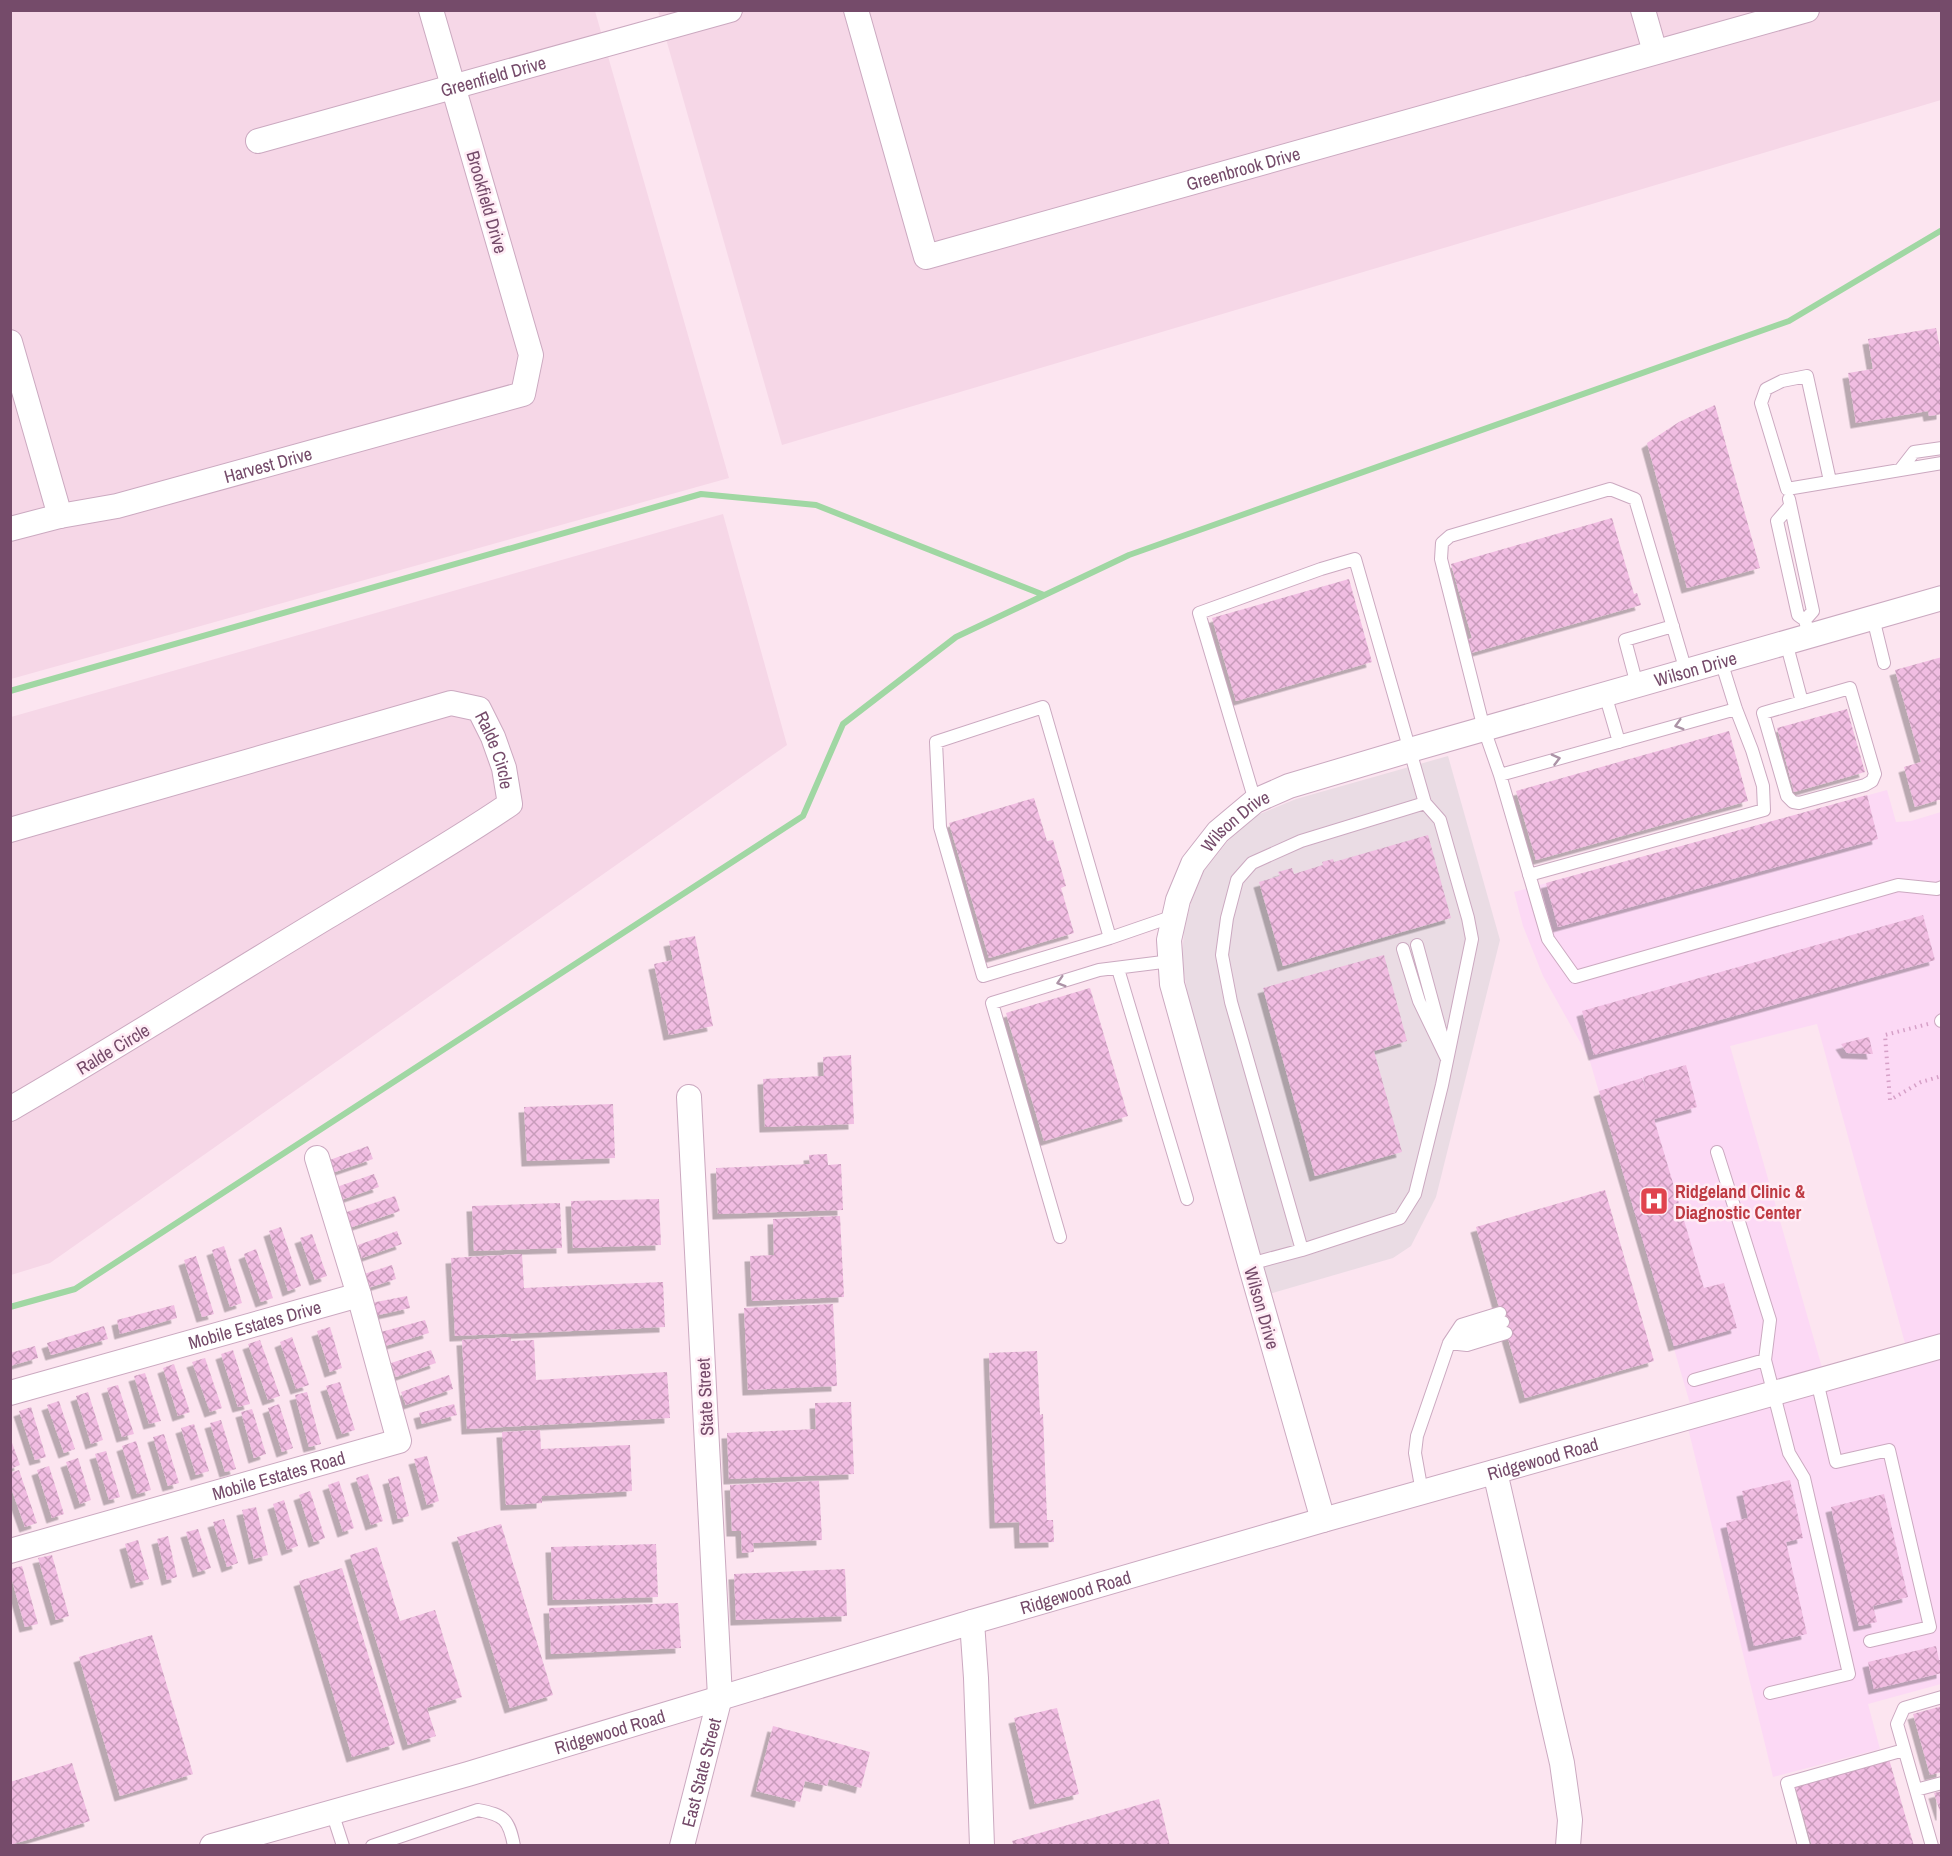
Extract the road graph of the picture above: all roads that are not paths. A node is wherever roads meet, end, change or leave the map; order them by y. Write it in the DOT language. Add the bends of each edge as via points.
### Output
graph roads {
  1 [pos="431,10"];
  2 [pos="730,10"];
  3 [pos="856,10"];
  4 [pos="1643,10"];
  5 [pos="1807,10"];
  6 [pos="1655,52"];
  7 [pos="454,86"];
  8 [pos="258,141"];
  9 [pos="10,342"];
  10 [pos="523,394"];
  11 [pos="1941,448"];
  12 [pos="1941,464"];
  13 [pos="1899,470"];
  14 [pos="1830,481"];
  15 [pos="1787,489"];
  16 [pos="1790,506"];
  17 [pos="60,516"];
  18 [pos="10,530"];
  19 [pos="1803,565"];
  20 [pos="1788,568"];
  21 [pos="1941,598"];
  22 [pos="1873,618"];
  23 [pos="1673,627"];
  24 [pos="1807,628"];
  25 [pos="1786,642"];
  26 [pos="1721,661"];
  27 [pos="1884,663"];
  28 [pos="1686,671"];
  29 [pos="1637,685"];
  30 [pos="1605,694"];
  31 [pos="1802,702"];
  32 [pos="1736,710"];
  33 [pos="1484,729"];
  34 [pos="1619,742"];
  35 [pos="1410,750"];
  36 [pos="1500,775"];
  37 [pos="1255,801"];
  38 [pos="1425,803"];
  39 [pos="10,830"];
  40 [pos="1529,875"];
  41 [pos="1941,887"];
  42 [pos="1174,916"];
  43 [pos="1110,938"];
  44 [pos="1417,945"];
  45 [pos="1403,949"];
  46 [pos="1171,961"];
  47 [pos="1118,969"];
  48 [pos="1447,1059"];
  49 [pos="689,1096"];
  50 [pos="10,1109"];
  51 [pos="1717,1152"];
  52 [pos="317,1158"];
  53 [pos="1187,1199"];
  54 [pos="1060,1237"];
  55 [pos="1302,1250"];
  56 [pos="1250,1264"];
  57 [pos="359,1295"];
  58 [pos="1449,1343"];
  59 [pos="1941,1348"];
  60 [pos="1766,1360"];
  61 [pos="1694,1380"];
  62 [pos="1817,1381"];
  63 [pos="10,1393"];
  64 [pos="1775,1393"];
  65 [pos="1495,1472"];
  66 [pos="1422,1492"];
  67 [pos="1323,1520"];
  68 [pos="10,1551"];
  69 [pos="972,1622"];
  70 [pos="1870,1641"];
  71 [pos="1770,1693"];
  72 [pos="720,1697"];
  73 [pos="1941,1697"];
  74 [pos="1904,1750"];
  75 [pos="1941,1783"];
  76 [pos="1916,1790"];
  77 [pos="332,1812"];
  78 [pos="212,1845"];
  79 [pos="343,1845"];
  80 [pos="372,1845"];
  81 [pos="514,1845"];
  82 [pos="682,1845"];
  83 [pos="982,1845"];
  84 [pos="1568,1845"];
  85 [pos="1804,1845"];
  86 [pos="1932,1845"];
  1 -- 7 [label="street, Brookfield Drive"];
  2 -- 7 [label="street, Greenfield Drive"];
  3 -- 6 [label="street, Greenbrook Drive" via="926,257"];
  4 -- 6 [label="street"];
  5 -- 6 [label="street, Greenbrook Drive"];
  7 -- 8 [label="street, Greenfield Drive"];
  7 -- 10 [label="street, Brookfield Drive" via="531,355"];
  9 -- 17 [label="street"];
  10 -- 17 [label="street, Harvest Drive" via="117,506"];
  11 -- 13 [label="lane" via="1914,452"];
  12 -- 13 [label="lane"];
  13 -- 14 [label="lane"];
  14 -- 15 [label="lane"];
  14 -- 15 [label="lane" via="1807,376 1766,389 1761,403"];
  15 -- 16 [label="lane"];
  16 -- 19 [label="lane"];
  16 -- 20 [label="lane" via="1777,520"];
  17 -- 18 [label="street, Harvest Drive"];
  19 -- 20 [label="lane"];
  19 -- 24 [label="lane" via="1813,611"];
  20 -- 24 [label="lane" via="1798,615"];
  21 -- 22 [label="street, Wilson Drive"];
  22 -- 24 [label="street, Wilson Drive"];
  22 -- 27 [label="lane"];
  23 -- 28 [label="lane"];
  23 -- 29 [label="lane" via="1625,640"];
  23 -- 33 [label="lane" via="1635,499 1618,492 1610,489 1450,536 1442,543 1442,559"];
  24 -- 25 [label="street, Wilson Drive"];
  25 -- 26 [label="street, Wilson Drive"];
  25 -- 31 [label="lane"];
  26 -- 28 [label="street, Wilson Drive"];
  26 -- 32 [label="lane"];
  28 -- 29 [label="street, Wilson Drive"];
  29 -- 30 [label="street, Wilson Drive"];
  30 -- 33 [label="street, Wilson Drive"];
  30 -- 34 [label="lane"];
  31 -- 31 [label="lane" via="1850,688 1875,774 1872,781 1799,803 1787,796 1763,713"];
  32 -- 34 [label="lane, one-way"];
  32 -- 40 [label="lane" via="1763,786 1764,810"];
  33 -- 35 [label="street, Wilson Drive"];
  33 -- 36 [label="lane"];
  36 -- 34 [label="lane, one-way"];
  35 -- 37 [label="street, Wilson Drive" via="1289,786"];
  35 -- 37 [label="lane" via="1355,560 1322,569 1199,613"];
  35 -- 38 [label="lane"];
  36 -- 40 [label="lane"];
  37 -- 42 [label="street, Wilson Drive" via="1218,832 1193,864"];
  38 -- 48 [label="lane" via="1440,820 1472,939"];
  38 -- 55 [label="lane" via="1301,841 1252,863 1238,880 1229,908 1222,955 1232,1002"];
  39 -- 50 [label="street, Ralde Circle" via="451,703 479,709 504,768 510,804 464,836"];
  40 -- 41 [label="lane" via="1548,939 1575,977 1898,885"];
  42 -- 43 [label="lane"];
  42 -- 46 [label="street, Wilson Drive" via="1169,940"];
  43 -- 43 [label="lane" via="1043,707 936,742 940,827 983,976"];
  44 -- 48 [label="lane"];
  45 -- 48 [label="lane" via="1419,1001"];
  46 -- 47 [label="lane"];
  46 -- 56 [label="street, Wilson Drive" via="1172,984 1182,1023"];
  47 -- 53 [label="lane"];
  47 -- 54 [label="lane, one-way" via="1099,970 992,1003"];
  48 -- 55 [label="lane" via="1416,1194 1400,1218"];
  49 -- 72 [label="street, State Street"];
  51 -- 60 [label="lane" via="1770,1320"];
  52 -- 57 [label="street"];
  55 -- 56 [label="lane"];
  56 -- 67 [label="street, Wilson Drive"];
  57 -- 63 [label="street, Mobile Estates Drive"];
  57 -- 68 [label="street, Mobile Estates Road" via="399,1441"];
  58 -- 58 [label="lane" via="1461,1325 1503,1323 1467,1345"];
  58 -- 66 [label="lane" via="1417,1436 1415,1453"];
  59 -- 62 [label="street, Ridgewood Road"];
  60 -- 61 [label="lane"];
  60 -- 64 [label="lane"];
  62 -- 64 [label="street, Ridgewood Road"];
  62 -- 70 [label="lane" via="1836,1462 1889,1450 1930,1628"];
  64 -- 65 [label="street, Ridgewood Road"];
  64 -- 71 [label="lane" via="1789,1453 1804,1478 1849,1674"];
  65 -- 66 [label="street, Ridgewood Road"];
  65 -- 84 [label="street" via="1562,1763 1570,1820"];
  66 -- 67 [label="street, Ridgewood Road"];
  67 -- 69 [label="street, Ridgewood Road"];
  69 -- 72 [label="street, Ridgewood Road"];
  69 -- 83 [label="street"];
  72 -- 77 [label="street, Ridgewood Road"];
  72 -- 82 [label="street, East State Street"];
  73 -- 74 [label="lane" via="1904,1708 1897,1725"];
  74 -- 76 [label="lane"];
  74 -- 85 [label="lane" via="1786,1783"];
  75 -- 76 [label="lane"];
  76 -- 86 [label="lane"];
  77 -- 78 [label="street, Ridgewood Road"];
  77 -- 79 [label="lane"];
  80 -- 81 [label="lane" via="478,1810 504,1818"];
}
